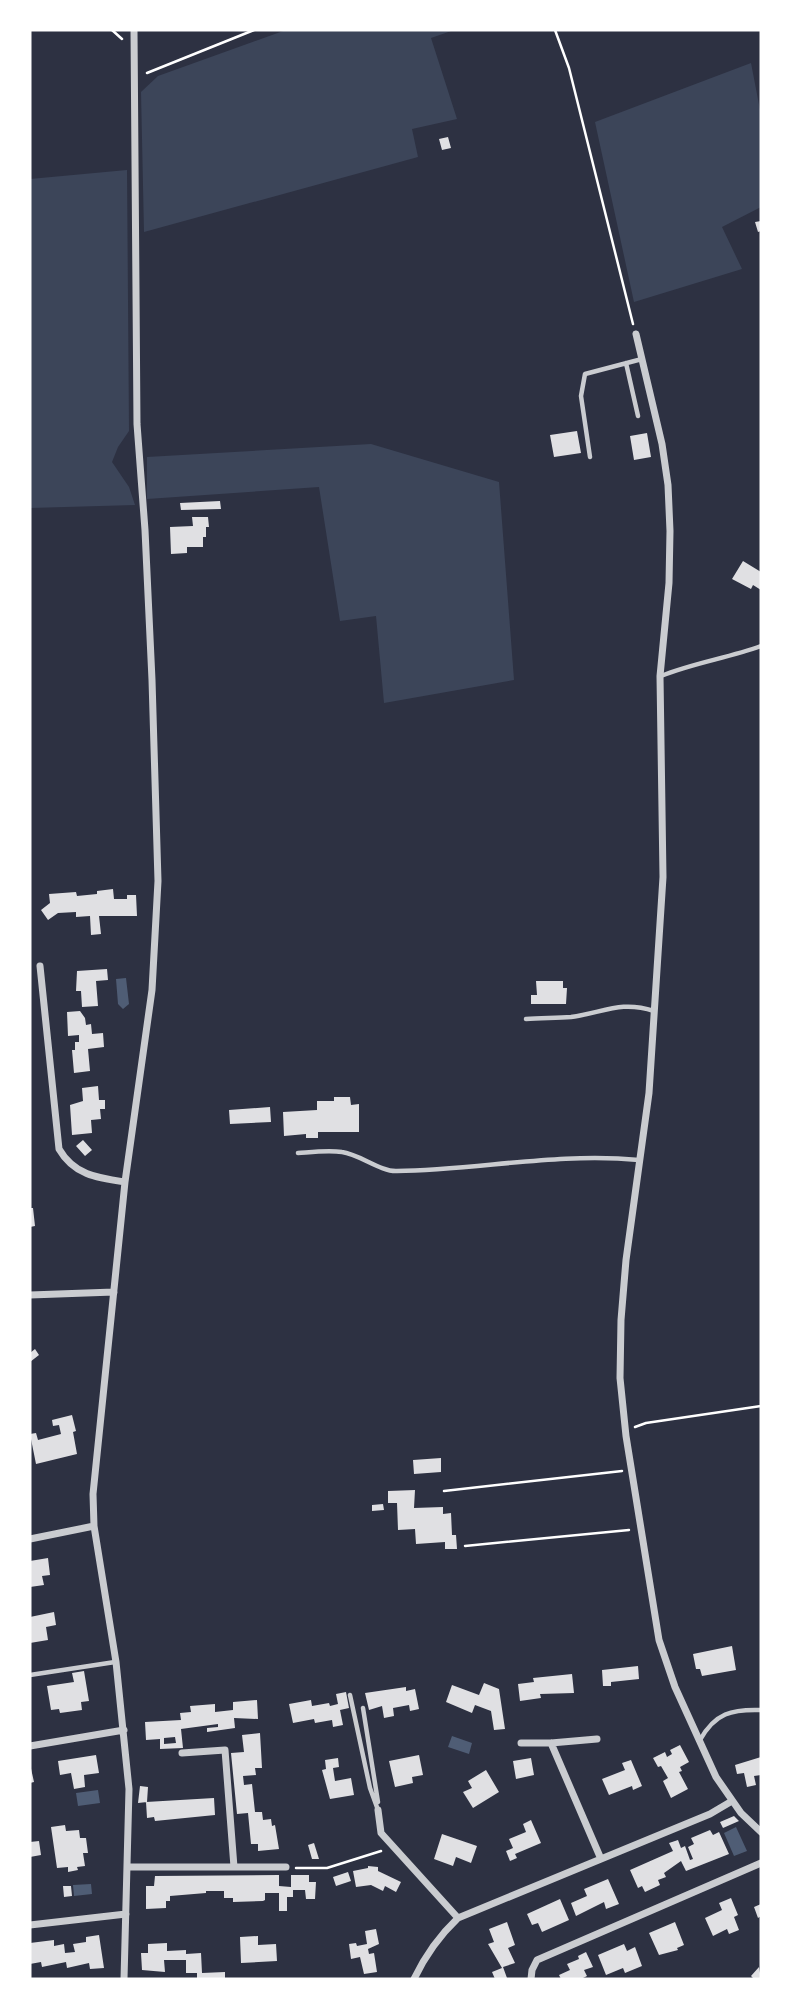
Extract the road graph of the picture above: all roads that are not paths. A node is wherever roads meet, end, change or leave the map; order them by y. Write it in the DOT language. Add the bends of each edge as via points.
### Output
graph roads {
  1 [pos="134,30"];
  2 [pos="636,334"];
  3 [pos="642,359"];
  4 [pos="626,363"];
  5 [pos="638,416"];
  6 [pos="590,457"];
  7 [pos="761,646"];
  8 [pos="660,677"];
  9 [pos="40,966"];
  10 [pos="655,1012"];
  11 [pos="526,1019"];
  12 [pos="298,1153"];
  13 [pos="640,1161"];
  14 [pos="125,1182"];
  15 [pos="114,1292"];
  16 [pos="30,1295"];
  17 [pos="94,1526"];
  18 [pos="30,1539"];
  19 [pos="116,1662"];
  20 [pos="30,1675"];
  21 [pos="350,1695"];
  22 [pos="363,1709"];
  23 [pos="761,1710"];
  24 [pos="124,1730"];
  25 [pos="597,1739"];
  26 [pos="699,1740"];
  27 [pos="521,1743"];
  28 [pos="551,1743"];
  29 [pos="30,1746"];
  30 [pos="182,1753"];
  31 [pos="732,1801"];
  32 [pos="378,1810"];
  33 [pos="761,1821"];
  34 [pos="751,1822"];
  35 [pos="761,1832"];
  36 [pos="601,1859"];
  37 [pos="761,1863"];
  38 [pos="128,1867"];
  39 [pos="234,1867"];
  40 [pos="286,1867"];
  41 [pos="126,1914"];
  42 [pos="458,1919"];
  43 [pos="30,1925"];
  44 [pos="124,1979"];
  45 [pos="414,1979"];
  46 [pos="531,1979"];
  1 -- 14 [label="street" via="136,424 151,653 158,881 152,990"];
  2 -- 3 [label="street"];
  3 -- 4 [label="lane"];
  3 -- 8 [label="street" via="668,485 669,583"];
  4 -- 5 [label="lane"];
  4 -- 6 [label="lane" via="585,374 581,396"];
  7 -- 8 [label="lane"];
  8 -- 10 [label="street" via="663,877"];
  9 -- 14 [label="street" via="59,1149 80,1172"];
  10 -- 11 [label="lane" via="635,1005 573,1017"];
  10 -- 13 [label="street"];
  12 -- 13 [label="lane" via="341,1152 393,1172 547,1160"];
  13 -- 26 [label="street" via="621,1320 625,1430 659,1640"];
  14 -- 15 [label="street"];
  15 -- 16 [label="street"];
  15 -- 17 [label="street" via="93,1494"];
  17 -- 18 [label="street"];
  17 -- 19 [label="street"];
  19 -- 20 [label="lane"];
  19 -- 24 [label="street"];
  21 -- 32 [label="lane"];
  22 -- 32 [label="lane"];
  23 -- 26 [label="lane" via="723,1715 708,1725"];
  24 -- 29 [label="street"];
  24 -- 38 [label="street"];
  25 -- 28 [label="street"];
  26 -- 31 [label="street"];
  27 -- 28 [label="street"];
  28 -- 36 [label="street"];
  30 -- 39 [label="street" via="225,1750"];
  31 -- 34 [label="street"];
  31 -- 36 [label="street"];
  32 -- 42 [label="street" via="380,1832"];
  33 -- 34 [label="lane"];
  34 -- 35 [label="street"];
  36 -- 42 [label="street"];
  37 -- 46 [label="street" via="537,1960"];
  38 -- 39 [label="street"];
  38 -- 41 [label="street"];
  39 -- 40 [label="street"];
  41 -- 43 [label="street"];
  41 -- 44 [label="street"];
  42 -- 45 [label="street" via="442,1933"];
}
